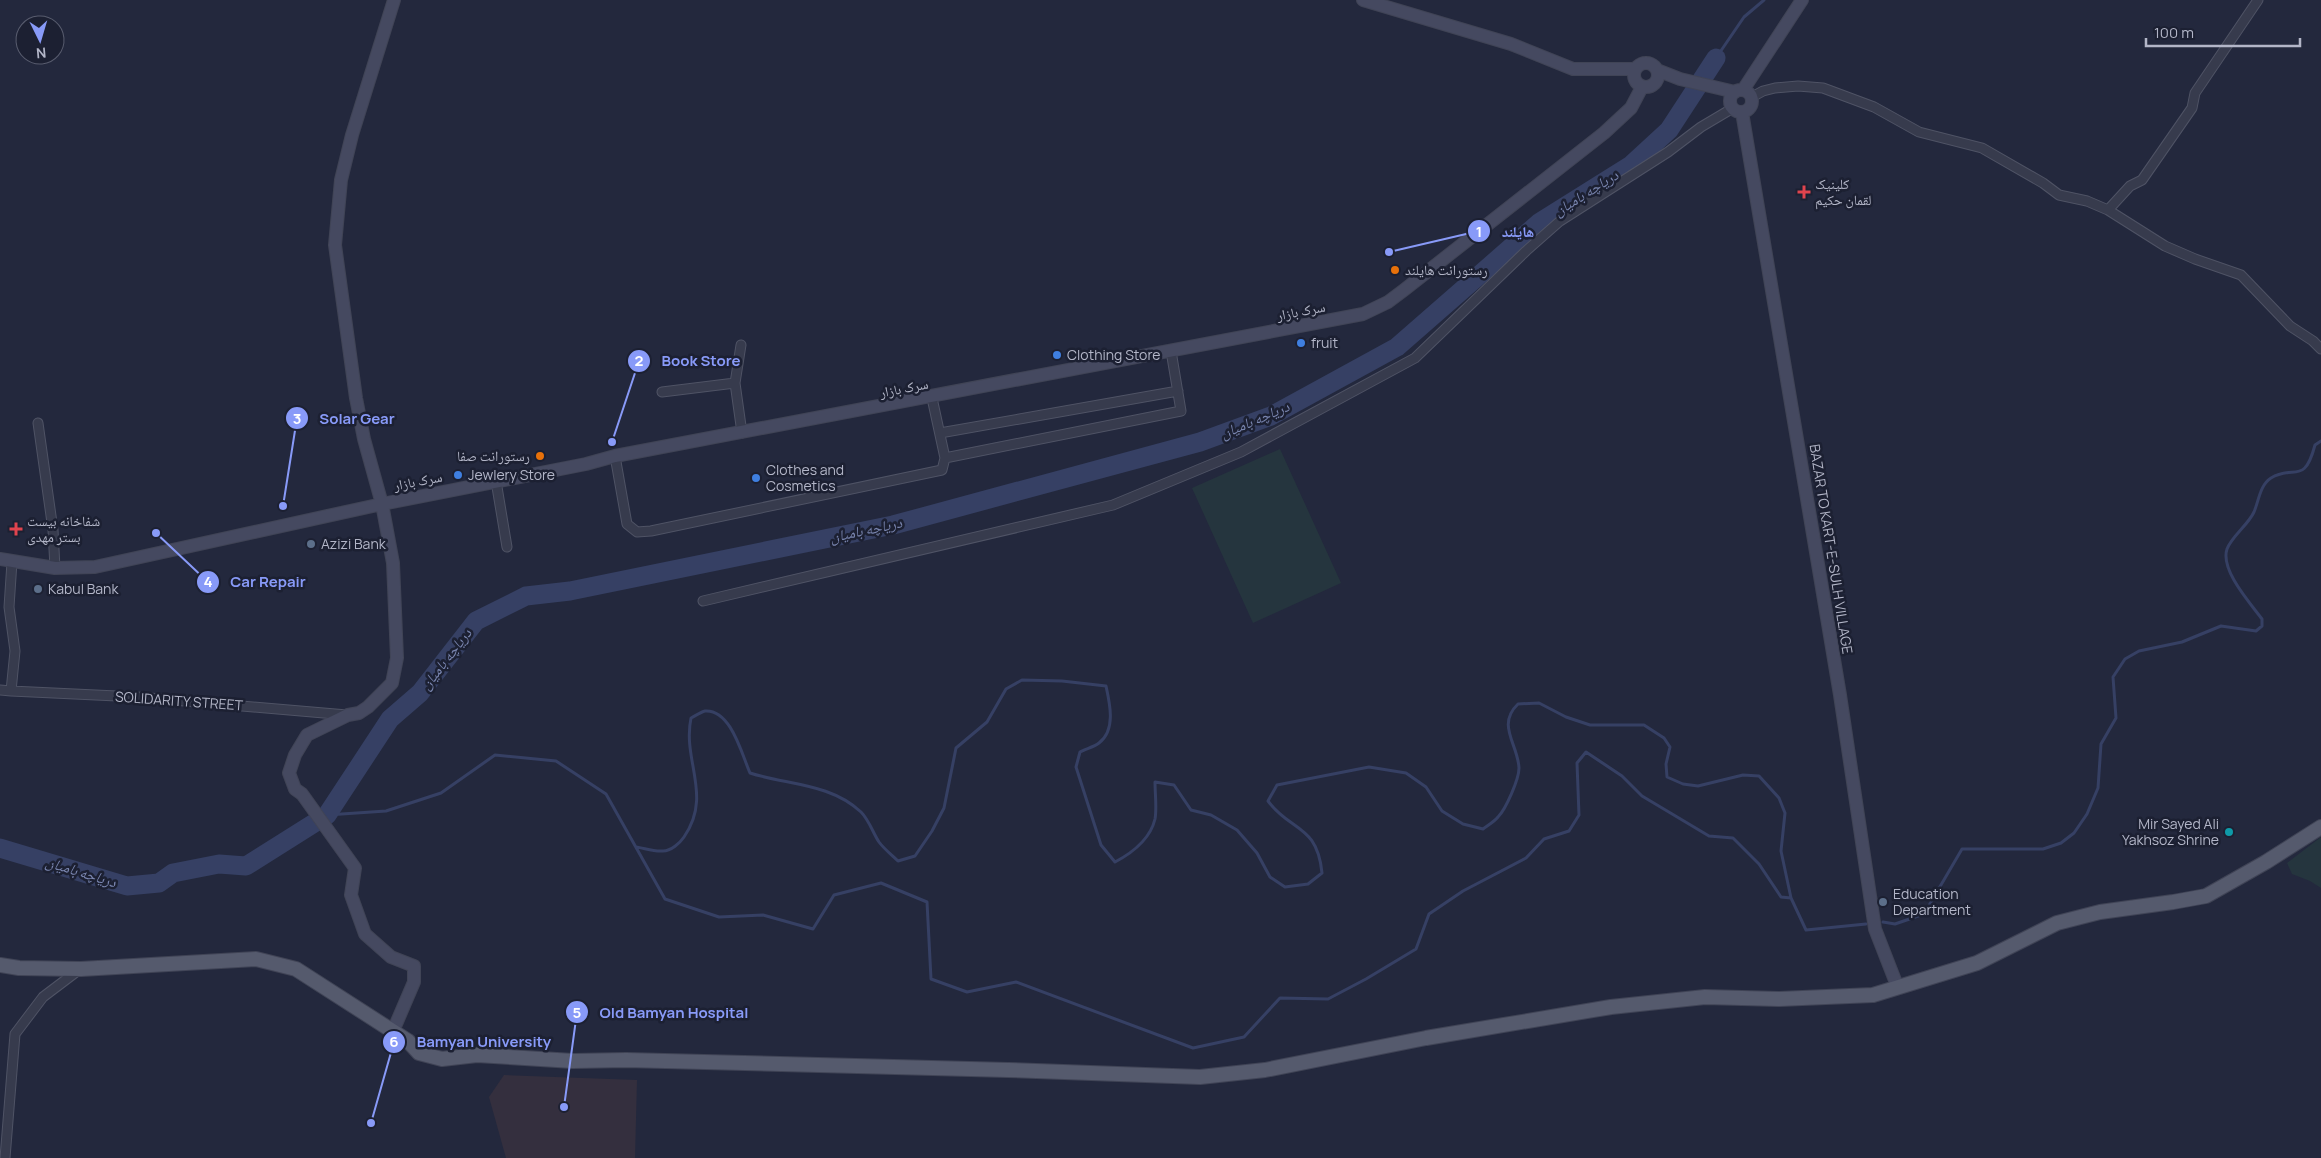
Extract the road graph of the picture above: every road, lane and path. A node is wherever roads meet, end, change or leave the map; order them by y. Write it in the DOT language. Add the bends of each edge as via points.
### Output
graph roads {
  1 [pos="394,0"];
  2 [pos="1362,0"];
  3 [pos="1802,0"];
  4 [pos="2258,0"];
  5 [pos="1635,69"];
  6 [pos="1657,75"];
  7 [pos="1642,87"];
  8 [pos="1739,100"];
  9 [pos="2108,210"];
  10 [pos="740,345"];
  11 [pos="2321,349"];
  12 [pos="1171,351"];
  13 [pos="735,383"];
  14 [pos="1178,391"];
  15 [pos="662,392"];
  16 [pos="932,398"];
  17 [pos="38,423"];
  18 [pos="742,433"];
  19 [pos="940,433"];
  20 [pos="615,456"];
  21 [pos="945,458"];
  22 [pos="496,482"];
  23 [pos="382,504"];
  24 [pos="507,546"];
  25 [pos="6,560"];
  26 [pos="55,568"];
  27 [pos="703,601"];
  28 [pos="0,690"];
  29 [pos="11,691"];
  30 [pos="348,715"];
  31 [pos="2321,827"];
  32 [pos="0,965"];
  33 [pos="80,969"];
  34 [pos="1898,988"];
  35 [pos="393,1031"];
  36 [pos="5,1158"];
  1 -- 23 [label="main road" via="341,180 335,245 356,398"];
  2 -- 5 [label="main road" via="1511,44 1573,70"];
  3 -- 8 [label="main road"];
  4 -- 9 [label="street" via="2195,93 2192,108 2142,180 2130,186"];
  5 -- 6 [label="main road" via="1646,63 1653,65"];
  5 -- 7 [label="main road" via="1634,79"];
  6 -- 7 [label="main road" via="1649,87"];
  6 -- 8 [label="main road"];
  7 -- 12 [label="main road, سرک بازار" via="1631,108 1604,133 1388,302 1363,314"];
  8 -- 9 [label="street" via="1775,88 1823,88 1874,107 1919,132 1982,148 2059,195 2088,201"];
  8 -- 27 [label="street" via="1668,152 1560,221 1415,358 1242,452 1113,505"];
  8 -- 34 [label="main road, BAZAR TO KART-E-SULH VILLAGE" via="1840,695 1875,929"];
  9 -- 11 [label="street" via="2165,246 2241,275 2290,326"];
  10 -- 13 [label="street"];
  12 -- 14 [label="street"];
  12 -- 16 [label="main road, سرک بازار"];
  13 -- 15 [label="street"];
  13 -- 18 [label="street"];
  14 -- 19 [label="street"];
  14 -- 21 [label="street" via="1181,411"];
  16 -- 18 [label="main road, سرک بازار"];
  16 -- 19 [label="street"];
  17 -- 26 [label="street"];
  18 -- 20 [label="main road, سرک بازار"];
  19 -- 21 [label="street"];
  20 -- 21 [label="street" via="627,524 636,532 738,514 942,470"];
  20 -- 22 [label="main road, سرک بازار"];
  22 -- 23 [label="main road, سرک بازار"];
  22 -- 24 [label="street"];
  23 -- 26 [label="main road, سرک بازار" via="95,567"];
  23 -- 30 [label="main road" via="393,563 397,658 392,683 368,707"];
  25 -- 26 [label="main road, سرک بازار"];
  25 -- 29 [label="street" via="16,651"];
  28 -- 29 [label="street, SOLIDARITY STREET"];
  29 -- 30 [label="street, SOLIDARITY STREET" via="138,697"];
  30 -- 35 [label="main road" via="307,735 289,773 294,789 302,794 355,868 351,895 365,934 391,957 414,966 414,982"];
  31 -- 34 [label="main road" via="2206,896 2100,912 2057,923 1977,963"];
  32 -- 33 [label="main road"];
  33 -- 35 [label="main road" via="256,959 296,969"];
  33 -- 36 [label="street" via="43,997 15,1034"];
  34 -- 35 [label="main road" via="1873,995 1778,999 1705,996 1611,1007 1426,1038 1265,1070 1200,1078 1008,1070 573,1061 477,1055 442,1060 418,1054 408,1041"];
}
